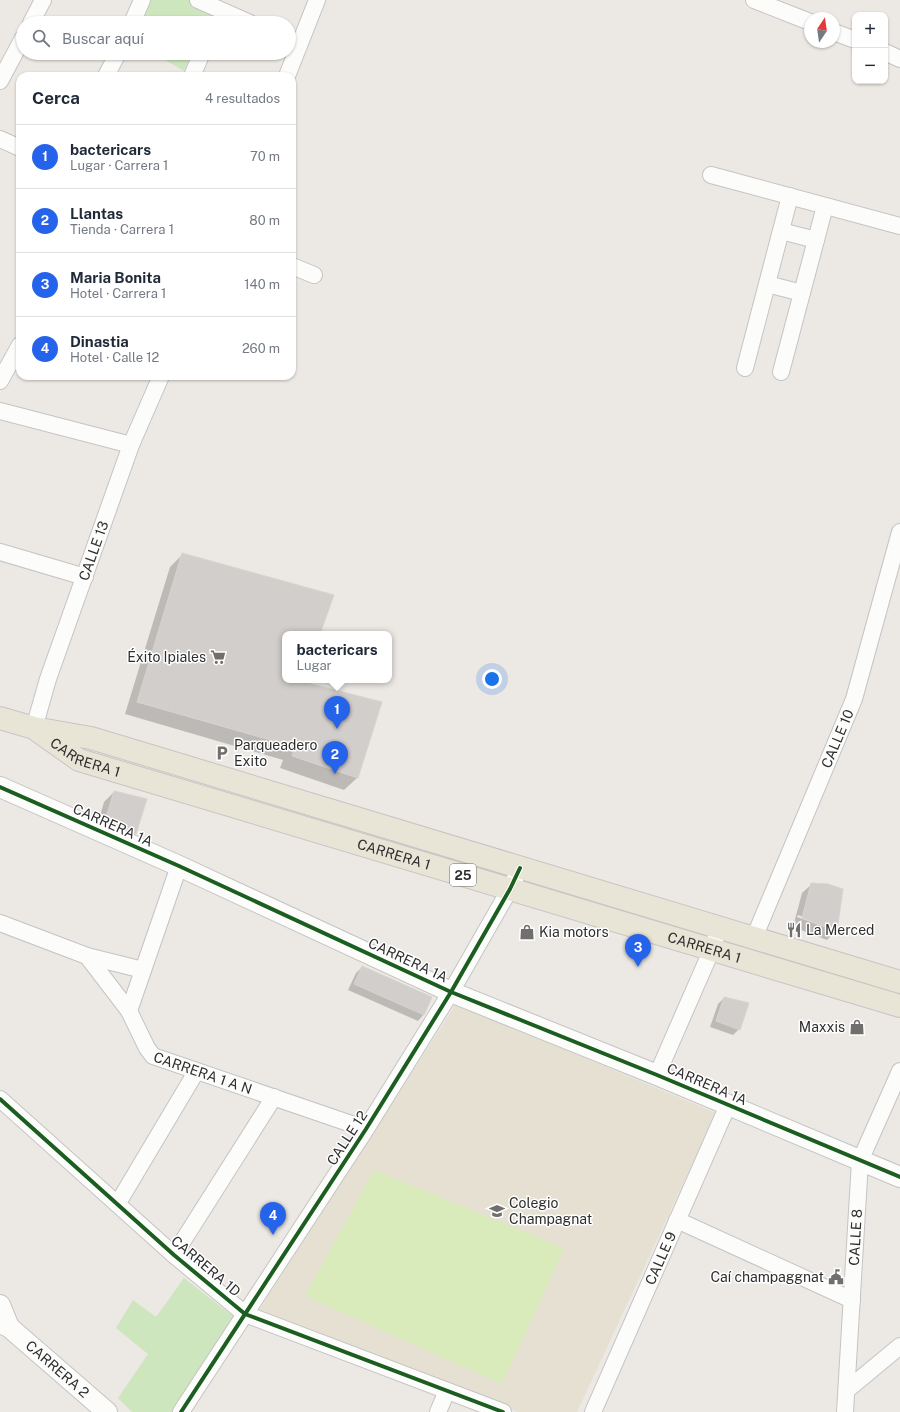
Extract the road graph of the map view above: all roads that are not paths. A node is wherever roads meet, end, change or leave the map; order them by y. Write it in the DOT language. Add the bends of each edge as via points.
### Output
graph roads {
  1 [pos="44,0"];
  2 [pos="142,0"];
  3 [pos="198,0"];
  4 [pos="317,0"];
  5 [pos="754,0"];
  6 [pos="220,11"];
  7 [pos="35,16"];
  8 [pos="135,16"];
  9 [pos="232,16"];
  10 [pos="804,20"];
  11 [pos="840,34"];
  12 [pos="852,39"];
  13 [pos="296,40"];
  14 [pos="16,51"];
  15 [pos="888,53"];
  16 [pos="900,58"];
  17 [pos="114,60"];
  18 [pos="199,60"];
  19 [pos="291,60"];
  20 [pos="108,72"];
  21 [pos="194,72"];
  22 [pos="288,72"];
  23 [pos="0,82"];
  24 [pos="711,175"];
  25 [pos="790,196"];
  26 [pos="825,206"];
  27 [pos="900,226"];
  28 [pos="781,231"];
  29 [pos="816,240"];
  30 [pos="296,268"];
  31 [pos="314,275"];
  32 [pos="767,284"];
  33 [pos="802,293"];
  34 [pos="16,352"];
  35 [pos="745,368"];
  36 [pos="781,372"];
  37 [pos="158,380"];
  38 [pos="0,381"];
  39 [pos="0,411"];
  40 [pos="131,445"];
  41 [pos="900,532"];
  42 [pos="0,552"];
  43 [pos="85,577"];
  44 [pos="0,718"];
  45 [pos="34,728"];
  46 [pos="208,774"];
  47 [pos="0,787"];
  48 [pos="201,797"];
  49 [pos="179,866"];
  50 [pos="520,868"];
  51 [pos="510,889"];
  52 [pos="0,923"];
  53 [pos="719,928"];
  54 [pos="754,938"];
  55 [pos="712,949"];
  56 [pos="87,956"];
  57 [pos="143,970"];
  58 [pos="900,982"];
  59 [pos="451,992"];
  60 [pos="900,1006"];
  61 [pos="129,1011"];
  62 [pos="900,1071"];
  63 [pos="196,1072"];
  64 [pos="657,1075"];
  65 [pos="274,1098"];
  66 [pos="0,1099"];
  67 [pos="728,1105"];
  68 [pos="366,1129"];
  69 [pos="860,1161"];
  70 [pos="900,1177"];
  71 [pos="118,1203"];
  72 [pos="677,1220"];
  73 [pos="174,1255"];
  74 [pos="852,1300"];
  75 [pos="0,1305"];
  76 [pos="245,1314"];
  77 [pos="4,1325"];
  78 [pos="900,1346"];
  79 [pos="846,1390"];
  80 [pos="447,1391"];
  81 [pos="107,1412"];
  82 [pos="181,1412"];
  83 [pos="438,1412"];
  84 [pos="503,1412"];
  85 [pos="593,1412"];
  86 [pos="845,1412"];
  1 -- 7 [label="street"];
  2 -- 8 [label="street"];
  3 -- 6 [label="street"];
  4 -- 13 [label="street"];
  5 -- 10 [label="street"];
  6 -- 9 [label="street"];
  11 -- 12 [label="street"];
  14 -- 23 [label="street"];
  15 -- 16 [label="street"];
  17 -- 20 [label="street"];
  18 -- 21 [label="street"];
  19 -- 22 [label="street"];
  24 -- 25 [label="street"];
  25 -- 26 [label="street"];
  25 -- 28 [label="street"];
  26 -- 27 [label="street"];
  26 -- 29 [label="street"];
  28 -- 29 [label="street"];
  28 -- 32 [label="street"];
  29 -- 33 [label="street"];
  30 -- 31 [label="street"];
  32 -- 33 [label="street"];
  32 -- 35 [label="street"];
  33 -- 36 [label="street"];
  34 -- 38 [label="street"];
  37 -- 40 [label="street, CALLE 13"];
  39 -- 40 [label="street"];
  40 -- 43 [label="street, CALLE 13"];
  41 -- 54 [label="street, CALLE 10" via="854,699"];
  42 -- 43 [label="street"];
  43 -- 45 [label="street, CALLE 13" via="48,679"];
  44 -- 45 [label="main road, CARRERA 1 / 25"];
  45 -- 46 [label="main road, CARRERA 1 / 25" via="91,738"];
  45 -- 48 [label="main road, CARRERA 1 / 25" via="79,760"];
  46 -- 48 [label="main road"];
  46 -- 50 [label="main road, CARRERA 1 / 25"];
  47 -- 49 [label="street, CARRERA 1A"];
  48 -- 51 [label="main road, CARRERA 1 / 25"];
  49 -- 57 [label="street"];
  49 -- 59 [label="street, CARRERA 1A"];
  50 -- 51 [label="street, CALLE 12"];
  50 -- 53 [label="main road, CARRERA 1 / 25"];
  51 -- 55 [label="main road, CARRERA 1 / 25"];
  51 -- 59 [label="street, CALLE 12"];
  52 -- 56 [label="street"];
  53 -- 54 [label="main road, CARRERA 1 / 25"];
  53 -- 55 [label="street"];
  54 -- 58 [label="main road, CARRERA 1 / 25"];
  55 -- 60 [label="main road, CARRERA 1 / 25"];
  55 -- 64 [label="street"];
  56 -- 57 [label="street"];
  56 -- 61 [label="street, CARRERA 1 A N"];
  57 -- 61 [label="street"];
  59 -- 64 [label="street, CARRERA 1A"];
  59 -- 68 [label="street, CALLE 12"];
  61 -- 63 [label="street, CARRERA 1 A N" via="153,1056"];
  62 -- 69 [label="street, CALLE 8"];
  63 -- 65 [label="street, CARRERA 1 A N"];
  63 -- 71 [label="street"];
  64 -- 67 [label="street, CARRERA 1A"];
  65 -- 68 [label="street, CARRERA 1 A N"];
  65 -- 73 [label="street"];
  66 -- 71 [label="street, CARRERA 1D"];
  67 -- 69 [label="street, CARRERA 1A"];
  67 -- 72 [label="street, CALLE 9"];
  68 -- 76 [label="street, CALLE 12"];
  69 -- 70 [label="street, CARRERA 1A"];
  69 -- 74 [label="street, CALLE 8"];
  71 -- 73 [label="street, CARRERA 1D"];
  72 -- 74 [label="street"];
  72 -- 85 [label="street, CALLE 9"];
  73 -- 76 [label="street, CARRERA 1D"];
  74 -- 79 [label="street, CALLE 8"];
  75 -- 77 [label="street, CARRERA 2"];
  76 -- 80 [label="street, CARRERA 1D"];
  76 -- 82 [label="street, CALLE 12"];
  77 -- 81 [label="street, CARRERA 2"];
  78 -- 79 [label="street"];
  79 -- 86 [label="street, CALLE 8"];
  80 -- 83 [label="street"];
  80 -- 84 [label="street, CARRERA 1D"];
}
